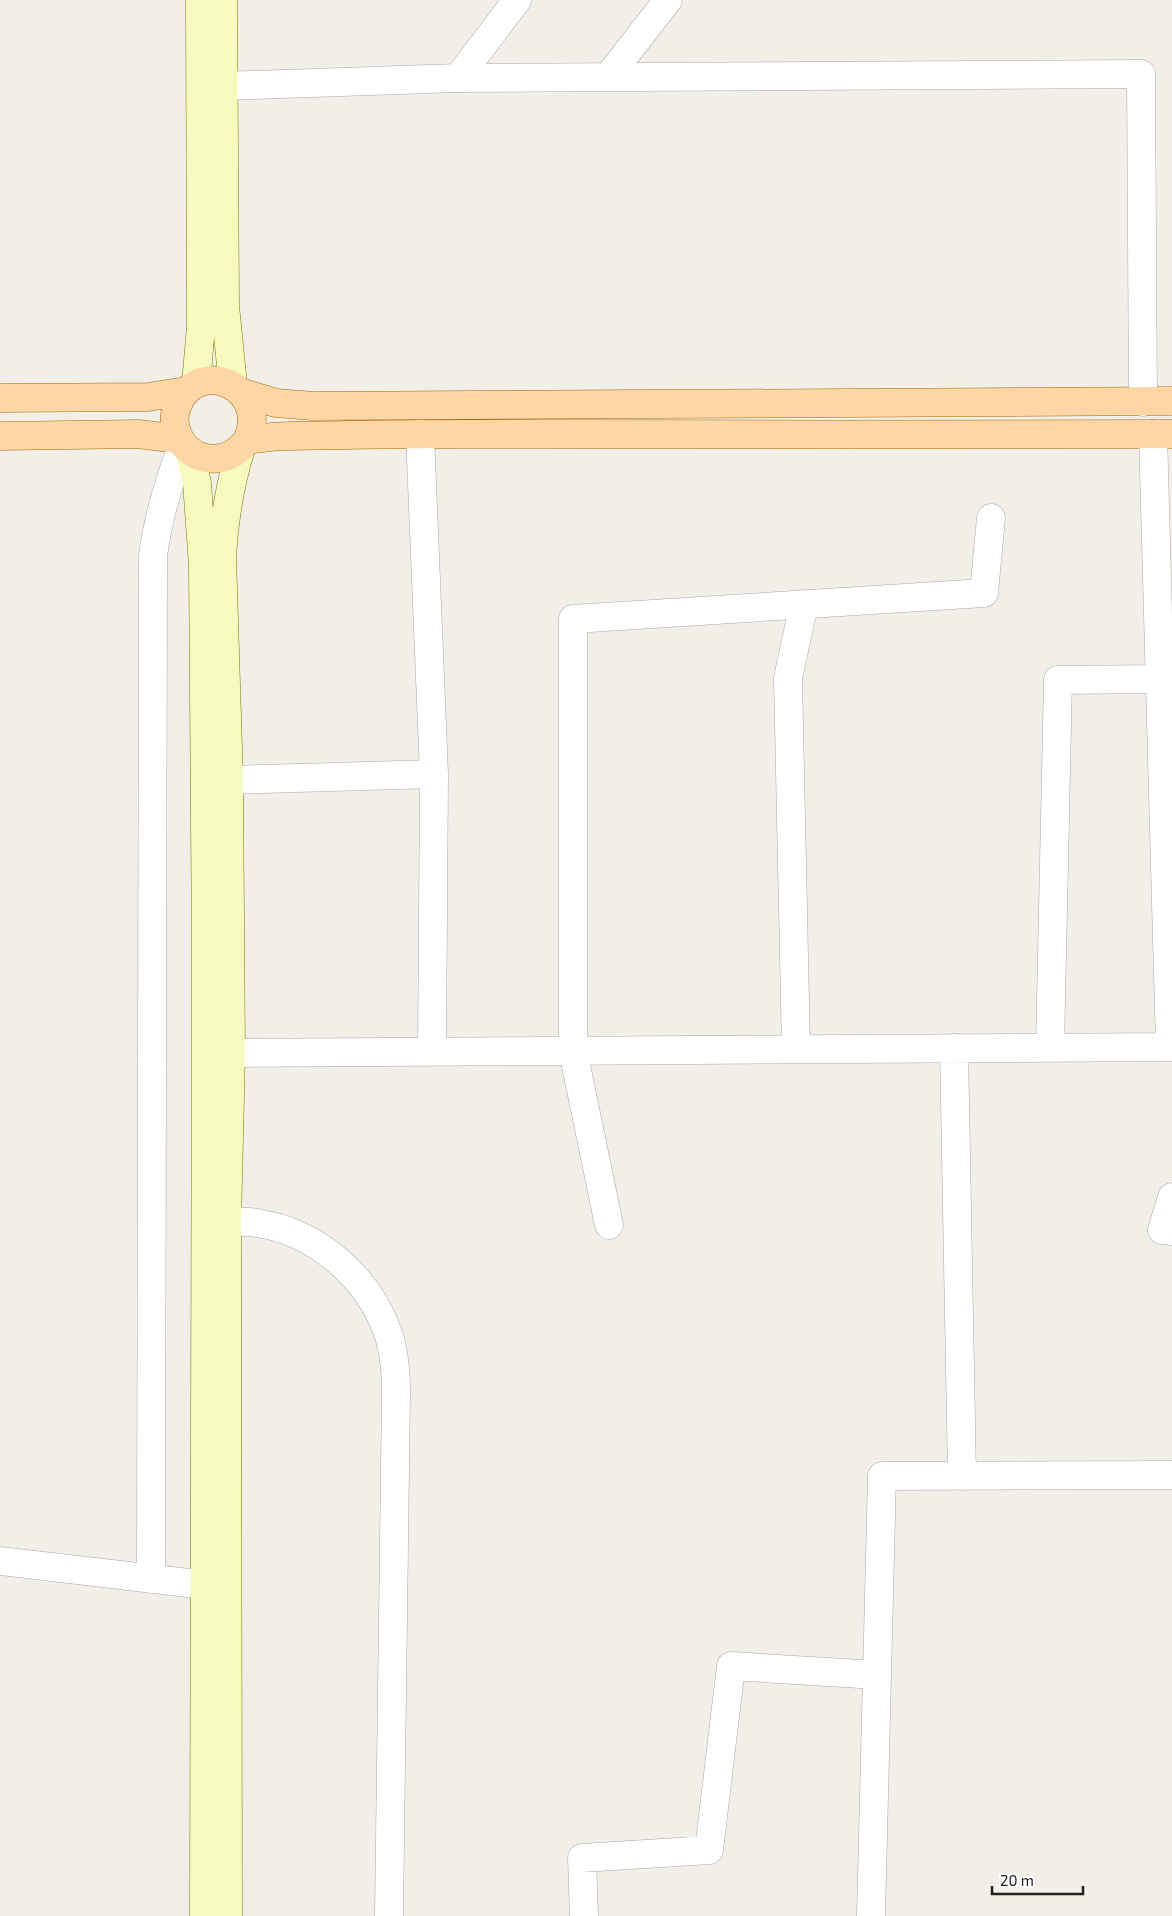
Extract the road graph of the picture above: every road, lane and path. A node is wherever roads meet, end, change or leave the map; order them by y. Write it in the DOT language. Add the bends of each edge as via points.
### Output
graph roads {
  1 [pos="200,0"];
  2 [pos="222,0"];
  3 [pos="517,0"];
  4 [pos="668,0"];
  5 [pos="608,77"];
  6 [pos="458,78"];
  7 [pos="223,86"];
  8 [pos="191,387"];
  9 [pos="238,389"];
  10 [pos="0,398"];
  11 [pos="1172,401"];
  12 [pos="1143,402"];
  13 [pos="420,434"];
  14 [pos="1162,434"];
  15 [pos="0,436"];
  16 [pos="244,444"];
  17 [pos="184,445"];
  18 [pos="991,518"];
  19 [pos="804,604"];
  20 [pos="1160,679"];
  21 [pos="434,774"];
  22 [pos="229,780"];
  23 [pos="1171,1047"];
  24 [pos="954,1048"];
  25 [pos="1050,1048"];
  26 [pos="796,1049"];
  27 [pos="573,1051"];
  28 [pos="432,1052"];
  29 [pos="231,1054"];
  30 [pos="1172,1197"];
  31 [pos="227,1221"];
  32 [pos="609,1225"];
  33 [pos="1172,1231"];
  34 [pos="1172,1475"];
  35 [pos="962,1476"];
  36 [pos="0,1561"];
  37 [pos="151,1579"];
  38 [pos="205,1585"];
  39 [pos="877,1676"];
  40 [pos="204,1916"];
  41 [pos="228,1916"];
  42 [pos="389,1916"];
  43 [pos="584,1916"];
  44 [pos="871,1916"];
  1 -- 8 [label="street" via="202,317"];
  2 -- 7 [label="street"];
  3 -- 6 [label="street"];
  4 -- 5 [label="street"];
  5 -- 6 [label="street"];
  5 -- 12 [label="street" via="1141,74"];
  6 -- 7 [label="street"];
  7 -- 9 [label="street" via="225,306"];
  8 -- 9 [label="main road" via="209,380 221,381"];
  8 -- 10 [label="main road" via="148,397"];
  8 -- 17 [label="main road" via="178,402 174,414 175,427"];
  9 -- 12 [label="main road" via="276,403 313,406"];
  9 -- 16 [label="main road" via="250,404 253,416 252,429"];
  11 -- 12 [label="main road"];
  13 -- 14 [label="main road"];
  13 -- 16 [label="main road" via="294,436"];
  13 -- 21 [label="street"];
  14 -- 20 [label="street"];
  15 -- 17 [label="main road" via="138,434"];
  16 -- 17 [label="main road" via="234,453 218,459 202,458"];
  16 -- 22 [label="street" via="227,501 223,538"];
  17 -- 37 [label="street" via="163,500 153,556"];
  17 -- 38 [label="street" via="197,483 203,565"];
  18 -- 19 [label="street" via="984,593"];
  19 -- 26 [label="street" via="788,678"];
  19 -- 27 [label="street" via="573,619"];
  20 -- 23 [label="street"];
  20 -- 25 [label="street" via="1058,680"];
  21 -- 22 [label="street"];
  21 -- 28 [label="street"];
  22 -- 29 [label="street"];
  23 -- 25 [label="street"];
  24 -- 25 [label="street"];
  24 -- 26 [label="street"];
  24 -- 35 [label="street"];
  26 -- 27 [label="street"];
  27 -- 28 [label="street"];
  27 -- 32 [label="street"];
  28 -- 29 [label="street"];
  29 -- 31 [label="street"];
  30 -- 33 [label="street" via="1162,1230"];
  31 -- 41 [label="street"];
  31 -- 42 [label="street" via="257,1223 286,1230 314,1243 338,1260 376,1306 388,1334 395,1364"];
  34 -- 35 [label="street"];
  35 -- 39 [label="street" via="882,1476"];
  36 -- 37 [label="street"];
  37 -- 38 [label="street"];
  38 -- 40 [label="street"];
  39 -- 43 [label="street" via="731,1666 709,1850 582,1858"];
  39 -- 44 [label="street"];
}
